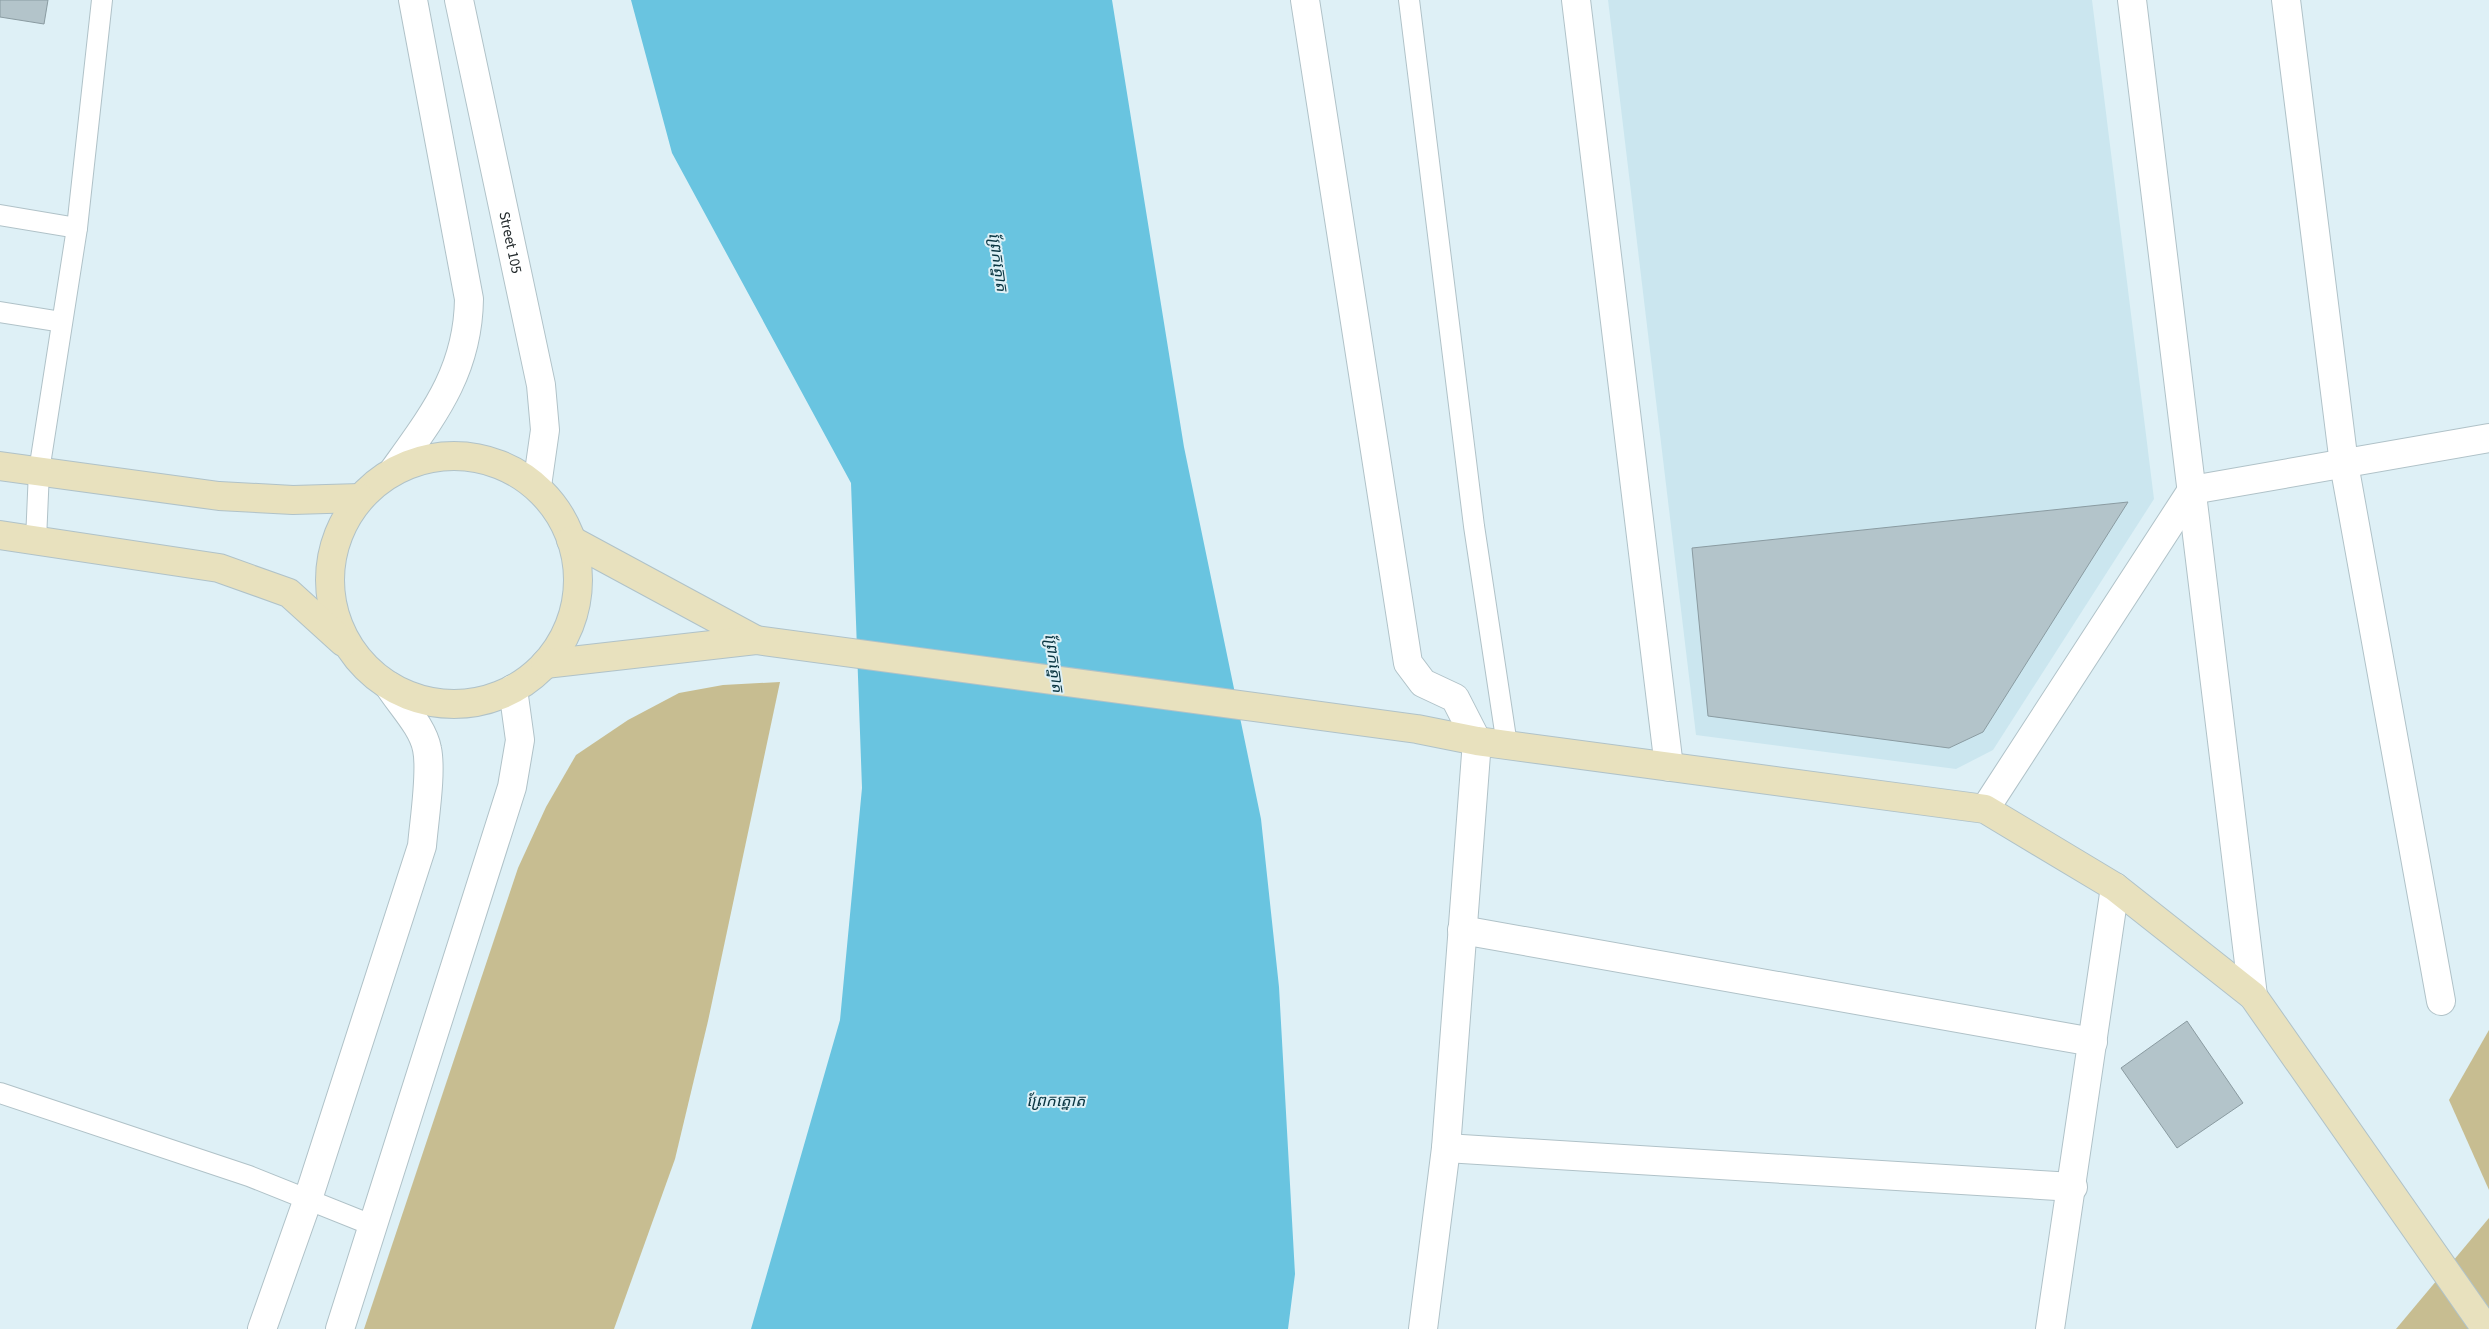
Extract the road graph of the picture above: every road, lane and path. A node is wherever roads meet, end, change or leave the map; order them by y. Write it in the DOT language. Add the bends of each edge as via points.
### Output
graph roads {
  1 [pos="102,0"];
  2 [pos="412,0"];
  3 [pos="459,0"];
  4 [pos="1306,0"];
  5 [pos="1409,0"];
  6 [pos="1576,0"];
  7 [pos="2132,0"];
  8 [pos="2286,0"];
  9 [pos="0,215"];
  10 [pos="77,228"];
  11 [pos="0,312"];
  12 [pos="62,322"];
  13 [pos="2489,438"];
  14 [pos="2344,464"];
  15 [pos="0,466"];
  16 [pos="394,470"];
  17 [pos="39,471"];
  18 [pos="537,486"];
  19 [pos="2192,490"];
  20 [pos="360,498"];
  21 [pos="0,535"];
  22 [pos="36,540"];
  23 [pos="571,540"];
  24 [pos="756,640"];
  25 [pos="350,648"];
  26 [pos="546,664"];
  27 [pos="389,686"];
  28 [pos="513,690"];
  29 [pos="1477,741"];
  30 [pos="1507,745"];
  31 [pos="1669,767"];
  32 [pos="1985,810"];
  33 [pos="2115,887"];
  34 [pos="1462,930"];
  35 [pos="2253,996"];
  36 [pos="2441,1001"];
  37 [pos="2093,1042"];
  38 [pos="0,1093"];
  39 [pos="1446,1148"];
  40 [pos="2073,1187"];
  41 [pos="308,1199"];
  42 [pos="374,1226"];
  43 [pos="262,1329"];
  44 [pos="340,1329"];
  45 [pos="1423,1329"];
  46 [pos="2050,1329"];
  47 [pos="2486,1329"];
  1 -- 10 [label="lane"];
  2 -- 16 [label="street" via="470,299 469,328 458,366 438,409"];
  3 -- 18 [label="street, Street 105" via="541,385 545,430"];
  4 -- 29 [label="street" via="1408,663 1423,683 1455,698"];
  5 -- 30 [label="lane" via="1474,526"];
  6 -- 31 [label="street"];
  7 -- 19 [label="street"];
  8 -- 14 [label="street"];
  9 -- 10 [label="lane"];
  10 -- 12 [label="lane"];
  11 -- 12 [label="lane"];
  12 -- 17 [label="lane"];
  13 -- 14 [label="street"];
  14 -- 19 [label="street"];
  14 -- 36 [label="street"];
  15 -- 17 [label="main road"];
  16 -- 18 [label="main road" via="417,460 443,455 468,456 493,461"];
  16 -- 20 [label="main road"];
  17 -- 20 [label="main road" via="219,496 293,500"];
  17 -- 22 [label="lane"];
  18 -- 23 [label="main road" via="557,511"];
  19 -- 32 [label="street"];
  19 -- 35 [label="street"];
  20 -- 25 [label="main road" via="334,545 330,572 331,599 338,624"];
  21 -- 22 [label="main road"];
  22 -- 25 [label="main road" via="219,568 289,593"];
  23 -- 24 [label="main road"];
  23 -- 26 [label="main road" via="578,572 575,606 565,637"];
  24 -- 26 [label="main road"];
  24 -- 29 [label="main road" via="1417,729"];
  25 -- 27 [label="main road" via="367,670"];
  26 -- 28 [label="main road"];
  27 -- 28 [label="main road" via="418,700 451,705 483,701"];
  27 -- 41 [label="street" via="427,749 422,846"];
  28 -- 42 [label="street" via="520,740 512,787"];
  29 -- 30 [label="main road"];
  29 -- 34 [label="street"];
  30 -- 31 [label="main road"];
  31 -- 32 [label="main road"];
  32 -- 33 [label="main road"];
  33 -- 35 [label="main road"];
  33 -- 37 [label="street"];
  34 -- 37 [label="street"];
  34 -- 39 [label="street"];
  35 -- 47 [label="main road"];
  37 -- 40 [label="street"];
  38 -- 41 [label="lane" via="161,1145"];
  39 -- 40 [label="street"];
  39 -- 45 [label="street"];
  40 -- 46 [label="street"];
  41 -- 42 [label="lane"];
  41 -- 43 [label="street"];
  42 -- 44 [label="street"];
}
